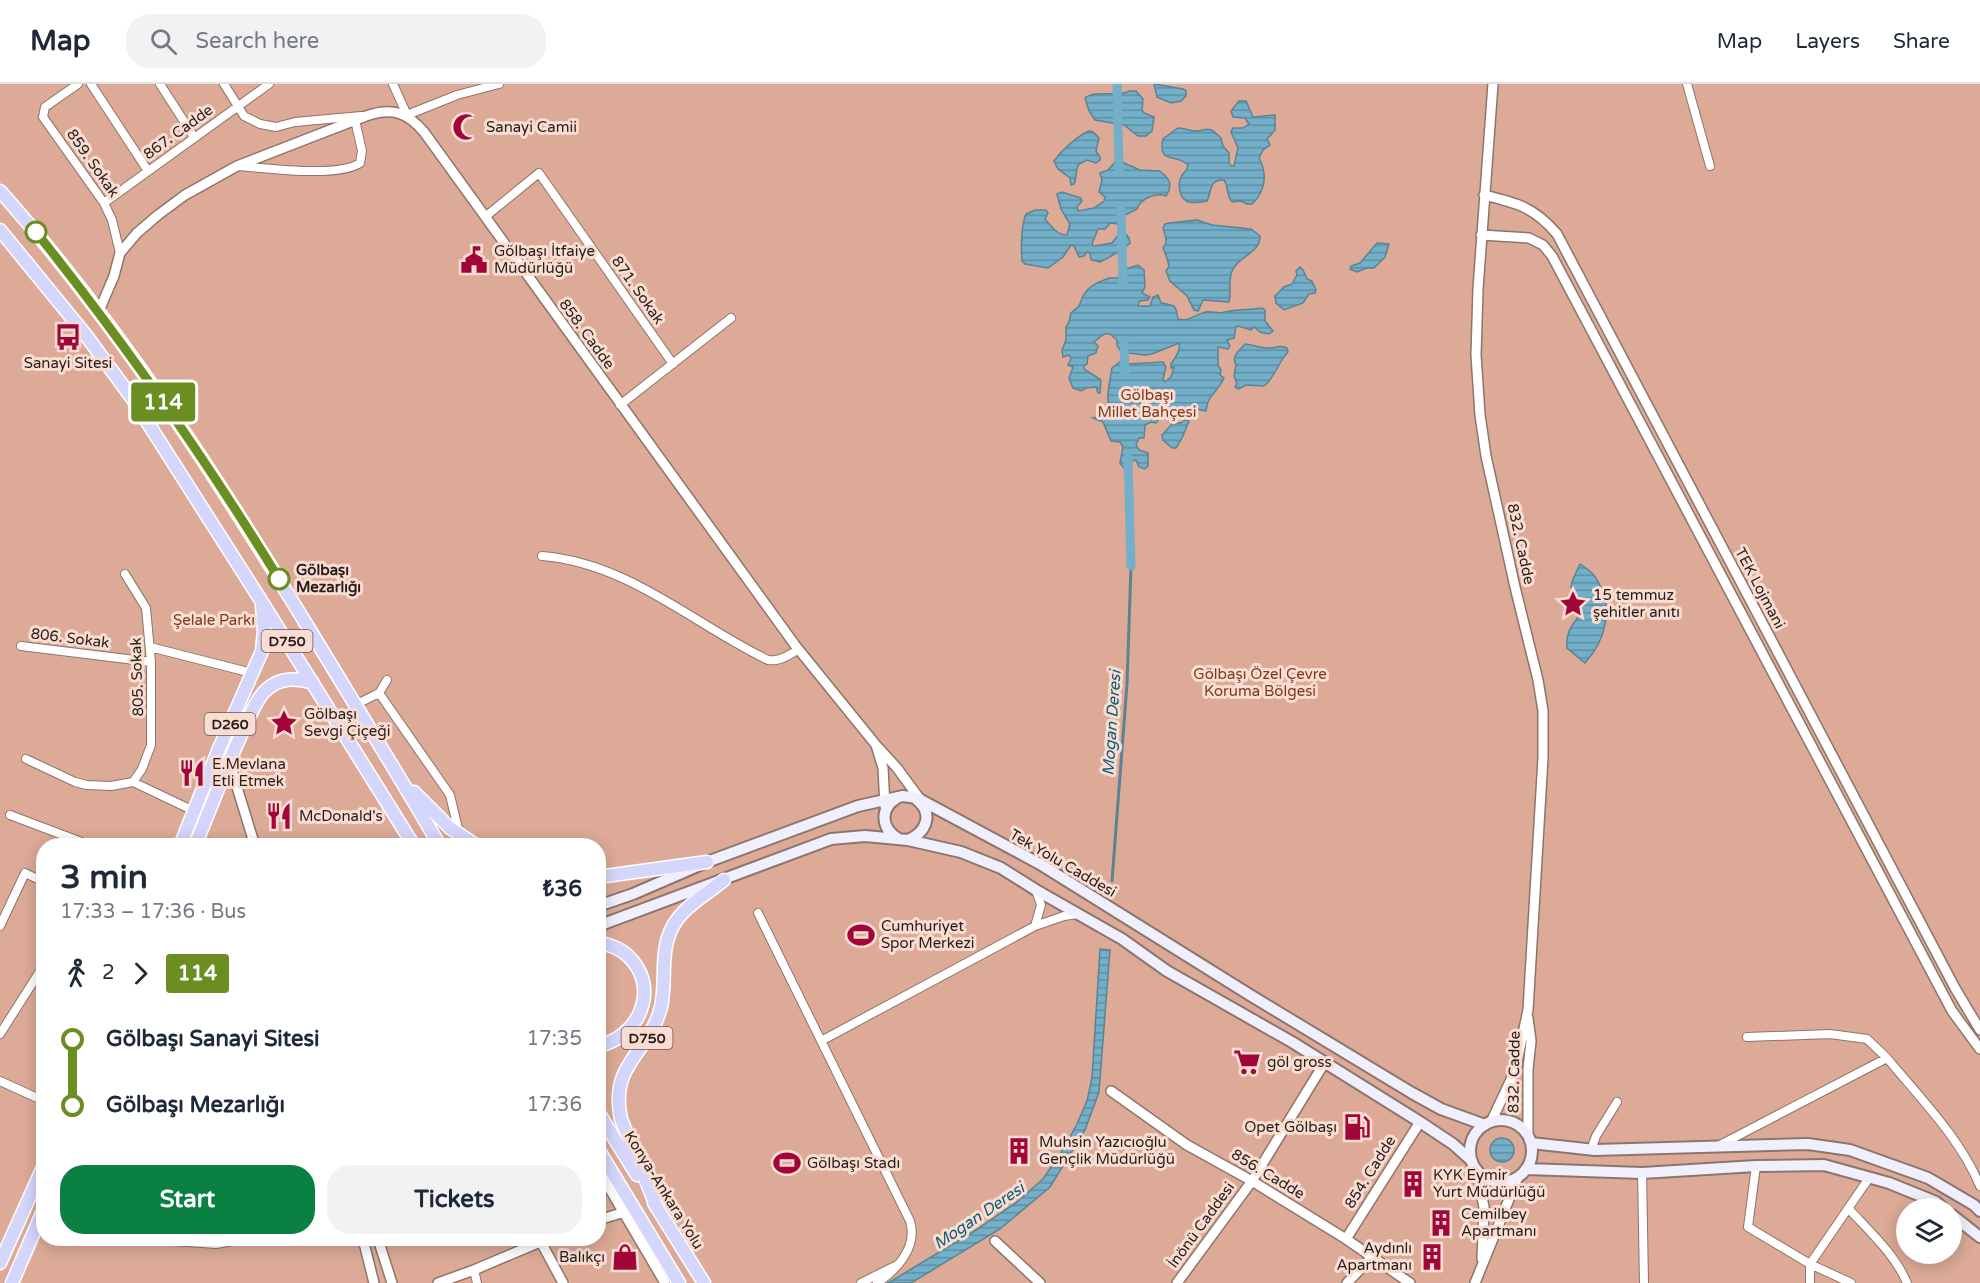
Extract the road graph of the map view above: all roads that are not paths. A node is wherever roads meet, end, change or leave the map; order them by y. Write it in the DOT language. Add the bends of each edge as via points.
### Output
graph roads {
  1 [pos="78,84"];
  2 [pos="91,84"];
  3 [pos="160,84"];
  4 [pos="224,84"];
  5 [pos="269,84"];
  6 [pos="393,84"];
  7 [pos="499,84"];
  8 [pos="1493,84"];
  9 [pos="1687,84"];
  10 [pos="238,106"];
  11 [pos="407,115"];
  12 [pos="366,116"];
  13 [pos="355,120"];
  14 [pos="194,137"];
  15 [pos="237,166"];
  16 [pos="1710,166"];
  17 [pos="148,171"];
  18 [pos="0,191"];
  19 [pos="1484,195"];
  20 [pos="104,202"];
  21 [pos="485,217"];
  22 [pos="0,230"];
  23 [pos="1481,235"];
  24 [pos="120,253"];
  25 [pos="99,311"];
  26 [pos="731,318"];
  27 [pos="673,364"];
  28 [pos="620,405"];
  29 [pos="542,556"];
  30 [pos="125,574"];
  31 [pos="261,598"];
  32 [pos="21,646"];
  33 [pos="150,647"];
  34 [pos="798,650"];
  35 [pos="151,662"];
  36 [pos="252,673"];
  37 [pos="387,680"];
  38 [pos="313,683"];
  39 [pos="379,693"];
  40 [pos="355,705"];
  41 [pos="876,745"];
  42 [pos="218,751"];
  43 [pos="26,759"];
  44 [pos="229,761"];
  45 [pos="399,777"];
  46 [pos="133,782"];
  47 [pos="897,798"];
  48 [pos="885,800"];
  49 [pos="919,801"];
  50 [pos="194,811"];
  51 [pos="10,815"];
  52 [pos="884,816"];
  53 [pos="460,835"];
  54 [pos="71,838"];
  55 [pos="183,838"];
  56 [pos="198,838"];
  57 [pos="253,838"];
  58 [pos="409,838"];
  59 [pos="435,838"];
  60 [pos="465,838"];
  61 [pos="904,839"];
  62 [pos="707,862"];
  63 [pos="606,876"];
  64 [pos="36,878"];
  65 [pos="724,880"];
  66 [pos="1036,890"];
  67 [pos="606,903"];
  68 [pos="758,913"];
  69 [pos="1079,914"];
  70 [pos="606,924"];
  71 [pos="0,926"];
  72 [pos="1035,926"];
  73 [pos="606,945"];
  74 [pos="36,977"];
  75 [pos="1527,1010"];
  76 [pos="1980,1030"];
  77 [pos="0,1034"];
  78 [pos="1747,1037"];
  79 [pos="821,1041"];
  80 [pos="606,1044"];
  81 [pos="1980,1049"];
  82 [pos="1887,1058"];
  83 [pos="1325,1062"];
  84 [pos="0,1081"];
  85 [pos="1111,1091"];
  86 [pos="36,1097"];
  87 [pos="1617,1102"];
  88 [pos="1420,1122"];
  89 [pos="1488,1123"];
  90 [pos="606,1125"];
  91 [pos="1530,1139"];
  92 [pos="1717,1146"];
  93 [pos="1591,1150"];
  94 [pos="606,1162"];
  95 [pos="1474,1165"];
  96 [pos="1756,1166"];
  97 [pos="1526,1170"];
  98 [pos="1642,1173"];
  99 [pos="1518,1178"];
  100 [pos="1869,1178"];
  101 [pos="36,1180"];
  102 [pos="1252,1181"];
  103 [pos="606,1182"];
  104 [pos="1980,1186"];
  105 [pos="1926,1198"];
  106 [pos="657,1208"];
  107 [pos="1848,1208"];
  108 [pos="1980,1211"];
  109 [pos="625,1212"];
  110 [pos="606,1218"];
  111 [pos="1962,1223"];
  112 [pos="36,1237"];
  113 [pos="1980,1237"];
  114 [pos="5,1238"];
  115 [pos="1346,1239"];
  116 [pos="995,1241"];
  117 [pos="365,1246"];
  118 [pos="380,1246"];
  119 [pos="530,1246"];
  120 [pos="547,1246"];
  121 [pos="1372,1257"];
  122 [pos="0,1263"];
  123 [pos="897,1264"];
  124 [pos="1810,1264"];
  125 [pos="474,1270"];
  126 [pos="1481,1270"];
  127 [pos="12,1283"];
  128 [pos="374,1283"];
  129 [pos="392,1283"];
  130 [pos="438,1283"];
  131 [pos="477,1283"];
  132 [pos="563,1283"];
  133 [pos="665,1283"];
  134 [pos="679,1283"];
  135 [pos="704,1283"];
  136 [pos="861,1283"];
  137 [pos="877,1283"];
  138 [pos="1040,1283"];
  139 [pos="1177,1283"];
  140 [pos="1347,1283"];
  141 [pos="1410,1283"];
  142 [pos="1475,1283"];
  143 [pos="1644,1283"];
  144 [pos="1810,1283"];
  145 [pos="1851,1283"];
  146 [pos="1907,1283"];
  1 -- 20 [label="street, 859. Sokak" via="45,107 43,117"];
  2 -- 17 [label="street"];
  3 -- 14 [label="street"];
  4 -- 10 [label="street"];
  5 -- 10 [label="street, 867. Cadde"];
  6 -- 11 [label="street"];
  7 -- 11 [label="street"];
  8 -- 19 [label="street, 832. Cadde"];
  9 -- 16 [label="street"];
  10 -- 12 [label="street" via="244,116 276,127"];
  10 -- 14 [label="street, 867. Cadde"];
  11 -- 12 [label="street" via="386,111"];
  11 -- 21 [label="street, 858. Cadde"];
  12 -- 13 [label="street"];
  13 -- 15 [label="street"];
  13 -- 15 [label="street" via="362,151 360,163 353,167 317,171"];
  14 -- 17 [label="street, 867. Cadde"];
  15 -- 24 [label="street" via="158,215"];
  17 -- 20 [label="street, 867. Cadde"];
  18 -- 25 [label="highway, D750"];
  19 -- 23 [label="street, 832. Cadde"];
  19 -- 76 [label="street, TEK Lojmani" via="1528,208 1557,234"];
  20 -- 24 [label="street, 859. Sokak"];
  21 -- 27 [label="street, 871. Sokak" via="539,173"];
  21 -- 28 [label="street, 858. Cadde"];
  22 -- 31 [label="highway, D750" via="132,398"];
  23 -- 75 [label="street, 832. Cadde" via="1476,354 1482,434 1543,711"];
  23 -- 81 [label="street, TEK Lojmani" via="1529,238 1543,245 1552,256 1952,1011"];
  24 -- 25 [label="street"];
  25 -- 40 [label="highway, D750" via="244,522"];
  26 -- 27 [label="street"];
  27 -- 28 [label="street"];
  28 -- 34 [label="street, 858. Cadde"];
  29 -- 34 [label="street" via="567,558 647,589 768,660 774,662"];
  30 -- 33 [label="street, 805. Sokak" via="146,608"];
  31 -- 36 [label="highway, D260" via="264,641"];
  31 -- 38 [label="highway, D750"];
  32 -- 35 [label="street, 806. Sokak"];
  33 -- 35 [label="street, 805. Sokak"];
  33 -- 36 [label="street"];
  34 -- 41 [label="street, 858. Cadde"];
  35 -- 46 [label="street, 805. Sokak" via="151,745"];
  36 -- 42 [label="highway, D260"];
  37 -- 39 [label="street"];
  38 -- 44 [label="highway, D260" via="291,678 265,690"];
  38 -- 58 [label="highway, D750"];
  39 -- 40 [label="street"];
  39 -- 53 [label="street" via="450,795"];
  40 -- 45 [label="highway, D750"];
  41 -- 48 [label="street, 858. Cadde" via="883,768"];
  41 -- 49 [label="street, 858. Cadde"];
  42 -- 44 [label="street"];
  42 -- 50 [label="highway, D260"];
  43 -- 46 [label="street" via="75,782 111,786"];
  44 -- 56 [label="highway, D260"];
  44 -- 57 [label="street"];
  45 -- 53 [label="highway"];
  45 -- 59 [label="highway, D750"];
  46 -- 50 [label="street"];
  47 -- 48 [label="main road"];
  47 -- 49 [label="main road"];
  47 -- 52 [label="main road" via="887,806"];
  48 -- 52 [label="street, 858. Cadde"];
  48 -- 62 [label="main road"];
  49 -- 61 [label="main road" via="927,817 924,828 917,836"];
  49 -- 89 [label="main road, Tek Yolu Caddesi" via="1040,864 1412,1093 1441,1109"];
  50 -- 55 [label="highway, D260"];
  51 -- 54 [label="street"];
  52 -- 61 [label="main road" via="888,830"];
  53 -- 60 [label="highway"];
  61 -- 65 [label="main road" via="831,839"];
  61 -- 66 [label="main road" via="979,858"];
  62 -- 63 [label="highway"];
  62 -- 67 [label="main road"];
  64 -- 71 [label="street" via="25,873"];
  65 -- 70 [label="main road"];
  65 -- 106 [label="highway, D750" via="681,914 668,936 659,1013 649,1036 628,1065 618,1092 621,1119"];
  66 -- 69 [label="main road"];
  66 -- 72 [label="street" via="1041,905"];
  68 -- 79 [label="street"];
  69 -- 72 [label="street"];
  69 -- 83 [label="main road" via="1167,971"];
  72 -- 79 [label="street"];
  73 -- 80 [label="highway, D750" via="621,951 634,963 644,997 638,1018 627,1033"];
  74 -- 77 [label="street"];
  75 -- 89 [label="street, 832. Cadde" via="1515,1071"];
  75 -- 91 [label="street, 832. Cadde" via="1531,1041"];
  78 -- 82 [label="street" via="1830,1034 1867,1039"];
  79 -- 123 [label="street" via="913,1229 906,1253"];
  82 -- 92 [label="street"];
  82 -- 104 [label="street" via="1953,1139"];
  83 -- 88 [label="main road"];
  83 -- 102 [label="street, İnönü Caddesi"];
  84 -- 86 [label="street"];
  85 -- 102 [label="street, 856. Cadde" via="1187,1145"];
  87 -- 93 [label="street"];
  88 -- 95 [label="main road" via="1453,1143"];
  88 -- 115 [label="street, 854. Cadde"];
  89 -- 91 [label="main road" via="1508,1121 1523,1129"];
  89 -- 95 [label="main road" via="1474,1137 1470,1153"];
  90 -- 106 [label="highway, Konya-Ankara Yolu / D750"];
  91 -- 93 [label="main road"];
  91 -- 97 [label="main road" via="1531,1161"];
  92 -- 93 [label="main road"];
  92 -- 108 [label="main road" via="1808,1144 1850,1150 1928,1178"];
  94 -- 134 [label="highway"];
  95 -- 99 [label="main road" via="1491,1180"];
  95 -- 126 [label="street" via="1485,1219"];
  96 -- 98 [label="main road"];
  96 -- 100 [label="main road" via="1824,1165"];
  96 -- 124 [label="street" via="1748,1227"];
  97 -- 98 [label="main road"];
  97 -- 99 [label="main road"];
  98 -- 143 [label="street"];
  99 -- 126 [label="street"];
  100 -- 105 [label="main road"];
  100 -- 107 [label="street"];
  101 -- 114 [label="highway"];
  102 -- 115 [label="street, 856. Cadde"];
  102 -- 139 [label="street, İnönü Caddesi"];
  103 -- 109 [label="street"];
  106 -- 135 [label="highway, Konya-Ankara Yolu / D750"];
  107 -- 124 [label="street"];
  107 -- 146 [label="street" via="1893,1257"];
  109 -- 110 [label="street"];
  109 -- 133 [label="street"];
  111 -- 113 [label="main road"];
  112 -- 127 [label="highway"];
  114 -- 122 [label="highway"];
  115 -- 121 [label="street, 856. Cadde"];
  116 -- 138 [label="street"];
  117 -- 128 [label="street"];
  118 -- 129 [label="street"];
  119 -- 125 [label="street"];
  120 -- 132 [label="street"];
  121 -- 140 [label="street"];
  121 -- 141 [label="street, 856. Cadde"];
  123 -- 136 [label="street"];
  123 -- 137 [label="street" via="893,1272"];
  124 -- 144 [label="street"];
  124 -- 145 [label="street"];
  125 -- 130 [label="street"];
  125 -- 131 [label="street"];
  126 -- 142 [label="street"];
}
